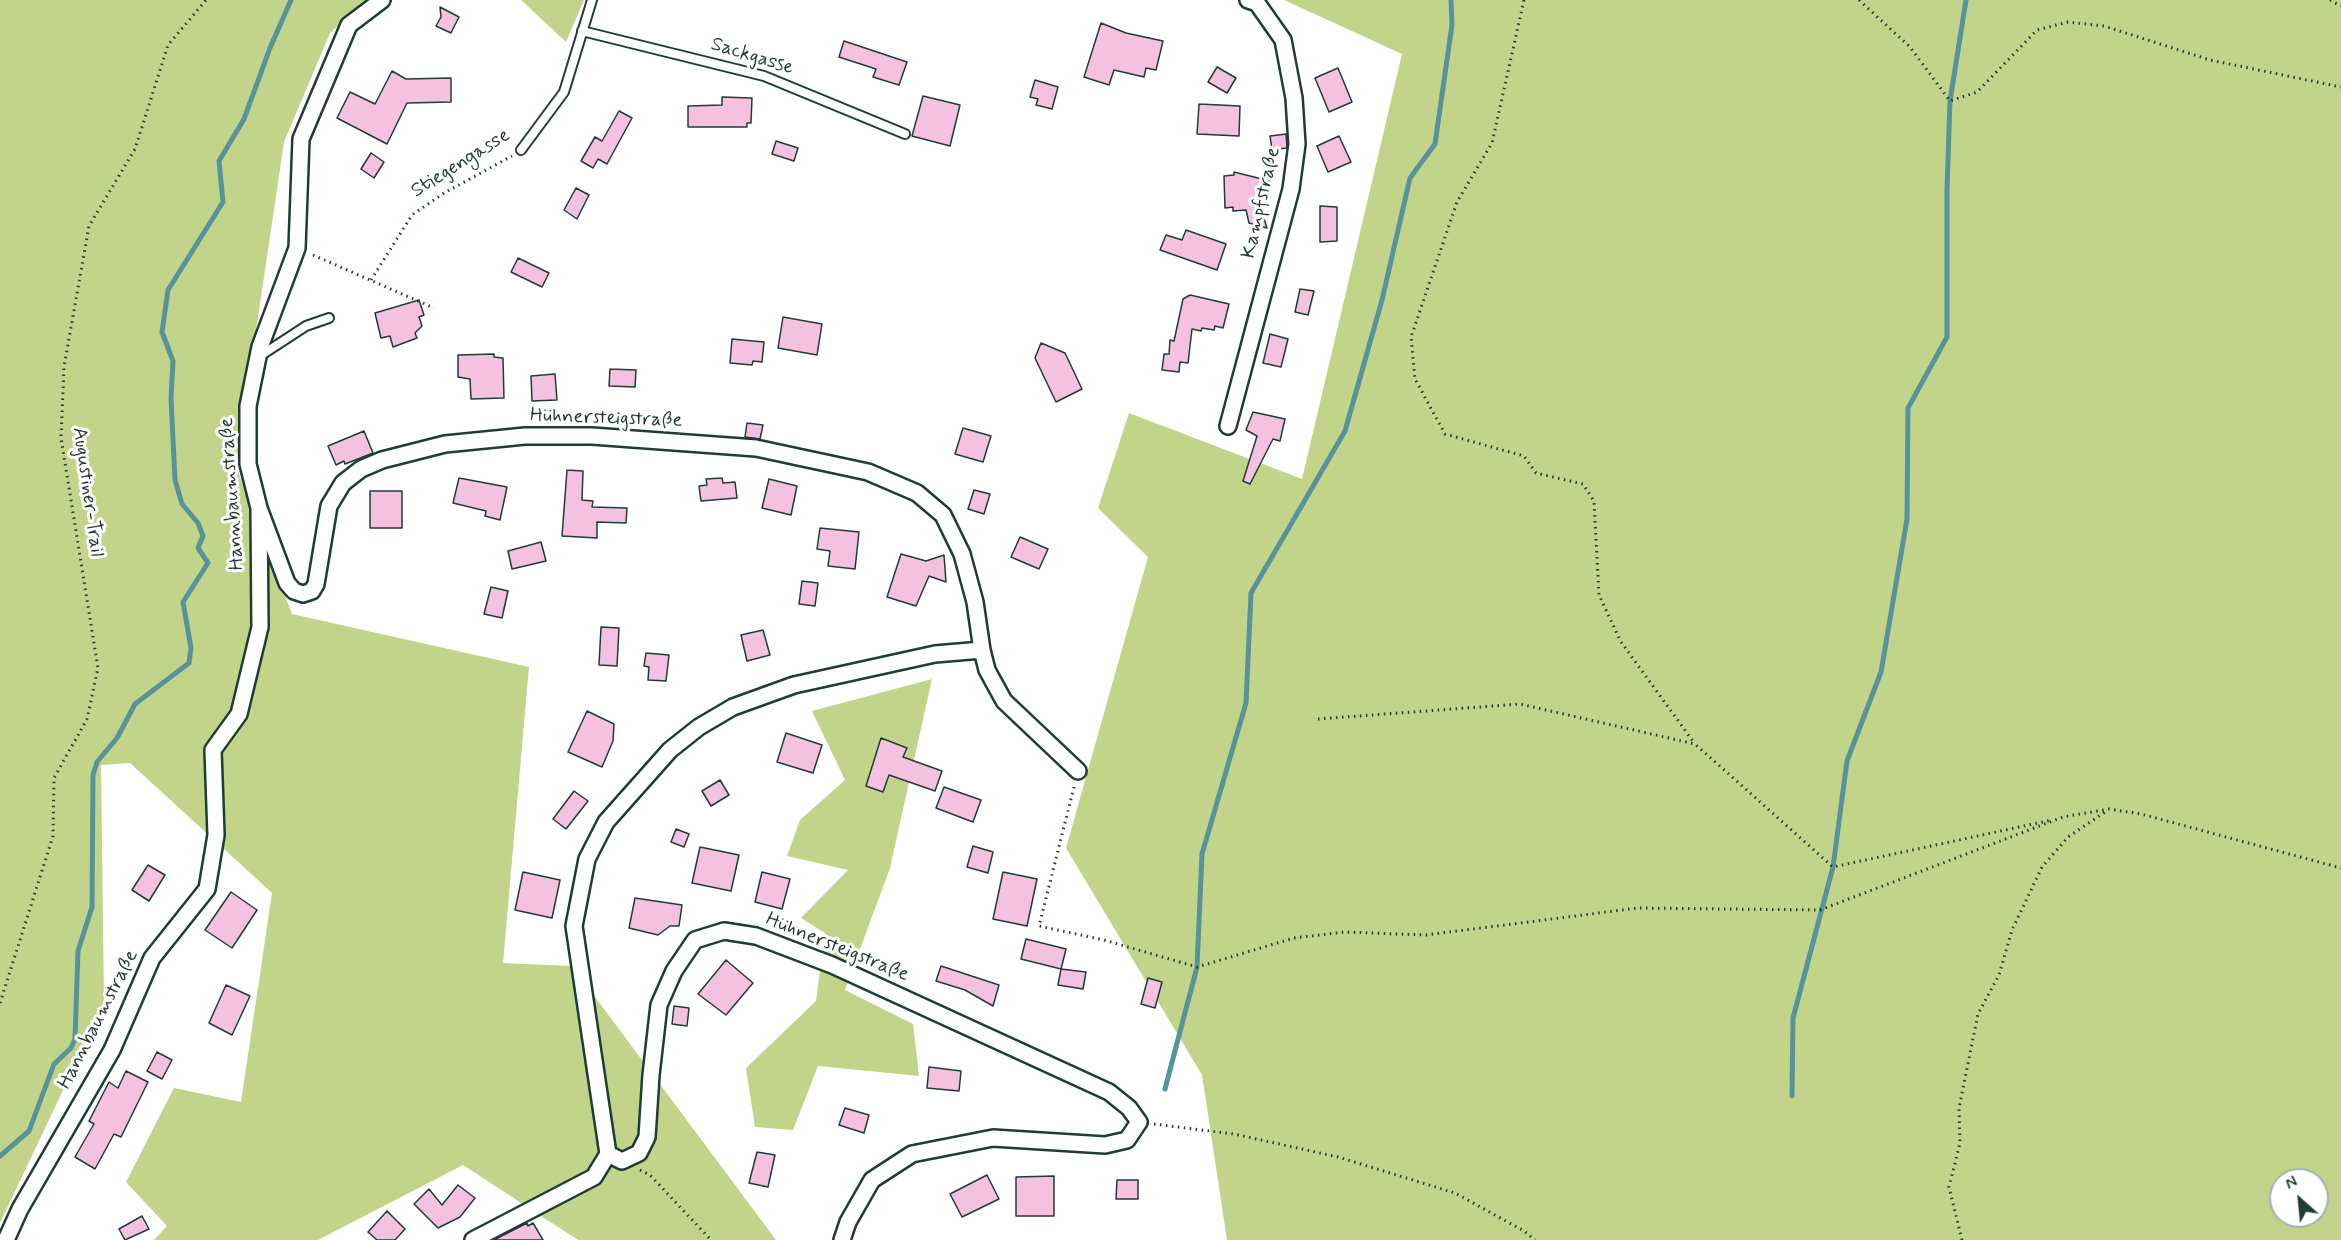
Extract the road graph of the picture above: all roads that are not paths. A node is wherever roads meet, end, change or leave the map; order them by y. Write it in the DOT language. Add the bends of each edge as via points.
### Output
graph roads {
  1 [pos="382,0"];
  2 [pos="592,0"];
  3 [pos="1248,0"];
  4 [pos="582,31"];
  5 [pos="905,134"];
  6 [pos="521,150"];
  7 [pos="329,318"];
  8 [pos="258,357"];
  9 [pos="1228,426"];
  10 [pos="259,508"];
  11 [pos="982,650"];
  12 [pos="1078,771"];
  13 [pos="608,1154"];
  14 [pos="6,1240"];
  15 [pos="473,1240"];
  16 [pos="842,1240"];
  1 -- 8 [label="street, Hannbaumstraße" via="349,26 301,139 297,248"];
  2 -- 4 [label="lane, Stiegengasse"];
  3 -- 9 [label="street, Kampfstraße" via="1257,3 1282,40 1294,98 1298,144 1291,189"];
  4 -- 5 [label="lane, Sackgasse" via="764,75"];
  4 -- 6 [label="lane, Stiegengasse" via="564,92"];
  7 -- 8 [label="lane" via="306,326"];
  8 -- 10 [label="street, Hannbaumstraße" via="248,406 248,464"];
  10 -- 11 [label="street, Hühnersteigstraße" via="287,583 303,594 312,591 316,584 327,517 336,494 352,475 382,460 445,444 525,436 592,436 787,453 893,482 918,493 943,515 962,554"];
  10 -- 14 [label="street, Hannbaumstraße" via="260,627 239,714 213,750 216,836 207,889 152,958 112,1050"];
  11 -- 12 [label="street, Hühnersteigstraße" via="987,670 1004,701"];
  11 -- 13 [label="street" via="875,666 794,685 733,707 670,750 606,822 587,859 574,926"];
  13 -- 15 [label="street" via="594,1177"];
  13 -- 16 [label="street, Hühnersteigstraße" via="622,1161 639,1153 647,1137 660,1005 674,970 695,940 724,931 756,936 853,974 1109,1092 1140,1122 1127,1140 1105,1145 993,1138 912,1154 872,1180"];
}
